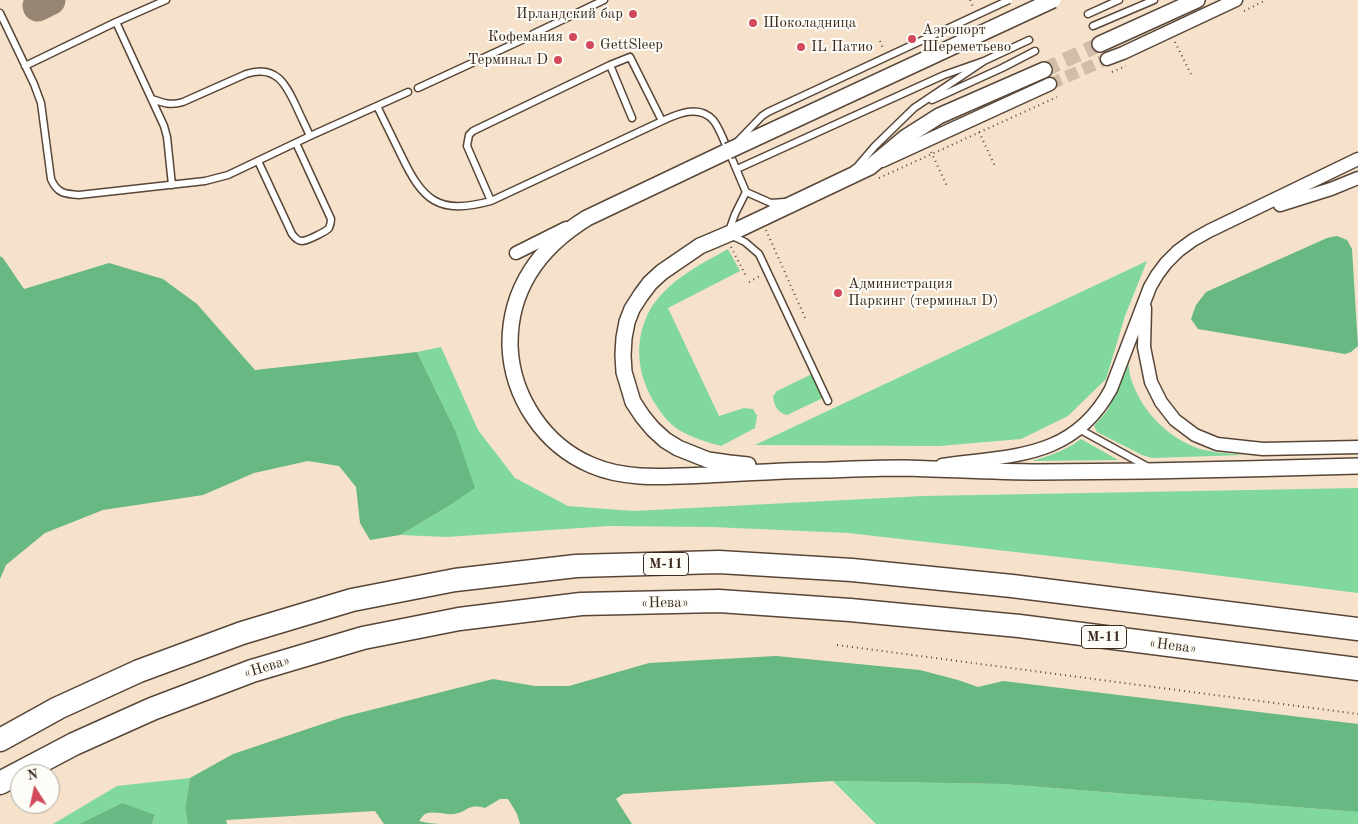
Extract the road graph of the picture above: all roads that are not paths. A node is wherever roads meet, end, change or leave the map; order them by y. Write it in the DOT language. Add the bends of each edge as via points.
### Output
graph roads {
  1 [pos="166,0"];
  2 [pos="604,0"];
  3 [pos="1009,0"];
  4 [pos="1053,0"];
  5 [pos="1119,0"];
  6 [pos="1154,0"];
  7 [pos="1197,0"];
  8 [pos="1236,0"];
  9 [pos="0,13"];
  10 [pos="1088,14"];
  11 [pos="116,22"];
  12 [pos="1093,26"];
  13 [pos="533,34"];
  14 [pos="522,40"];
  15 [pos="1029,40"];
  16 [pos="1100,44"];
  17 [pos="1035,52"];
  18 [pos="1107,59"];
  19 [pos="984,61"];
  20 [pos="610,65"];
  21 [pos="25,66"];
  22 [pos="1047,77"];
  23 [pos="418,88"];
  24 [pos="408,92"];
  25 [pos="152,99"];
  26 [pos="377,106"];
  27 [pos="914,108"];
  28 [pos="632,118"];
  29 [pos="662,121"];
  30 [pos="310,136"];
  31 [pos="296,143"];
  32 [pos="728,151"];
  33 [pos="1358,159"];
  34 [pos="258,161"];
  35 [pos="737,169"];
  36 [pos="1358,178"];
  37 [pos="172,185"];
  38 [pos="746,192"];
  39 [pos="806,197"];
  40 [pos="491,201"];
  41 [pos="587,218"];
  42 [pos="1240,218"];
  43 [pos="727,235"];
  44 [pos="516,253"];
  45 [pos="1146,298"];
  46 [pos="828,401"];
  47 [pos="1078,429"];
  48 [pos="1358,447"];
  49 [pos="1358,466"];
  50 [pos="900,468"];
  51 [pos="816,470"];
  52 [pos="1154,470"];
  53 [pos="1358,630"];
  54 [pos="1358,670"];
  55 [pos="0,740"];
  56 [pos="0,784"];
  1 -- 11 [label="lane"];
  2 -- 13 [label="lane"];
  3 -- 32 [label="lane, bridge" via="768,112"];
  4 -- 32 [label="street, bridge"];
  5 -- 10 [label="lane"];
  6 -- 12 [label="lane"];
  7 -- 16 [label="street"];
  8 -- 18 [label="street"];
  9 -- 21 [label="lane"];
  11 -- 21 [label="lane"];
  11 -- 25 [label="lane"];
  14 -- 23 [label="lane"];
  15 -- 19 [label="lane"];
  17 -- 27 [label="lane"];
  19 -- 27 [label="lane"];
  19 -- 35 [label="lane" via="944,75"];
  20 -- 28 [label="lane"];
  20 -- 29 [label="lane" via="630,56"];
  20 -- 40 [label="lane" via="469,135 467,146"];
  21 -- 37 [label="lane" via="41,103 54,187 67,194 79,195"];
  22 -- 39 [label="street" via="939,116 906,136 875,172"];
  24 -- 26 [label="lane"];
  25 -- 30 [label="lane" via="176,104 246,74 265,72 286,85"];
  25 -- 37 [label="lane" via="165,131"];
  26 -- 30 [label="lane"];
  26 -- 40 [label="lane" via="419,188 427,196 439,203 464,207"];
  27 -- 39 [label="lane" via="857,167"];
  29 -- 35 [label="lane" via="685,112 706,114 713,120"];
  29 -- 40 [label="lane"];
  30 -- 31 [label="lane"];
  31 -- 34 [label="lane"];
  31 -- 34 [label="lane" via="331,219 327,230 304,241 292,234"];
  32 -- 41 [label="street"];
  33 -- 42 [label="street"];
  34 -- 37 [label="lane" via="228,175"];
  35 -- 38 [label="lane"];
  36 -- 42 [label="street"];
  38 -- 39 [label="lane" via="771,204"];
  38 -- 43 [label="lane"];
  39 -- 43 [label="street"];
  41 -- 44 [label="street"];
  41 -- 51 [label="street" via="556,240 531,268 512,318 511,352 518,387 546,434 592,466 640,476"];
  42 -- 45 [label="street" via="1209,231 1178,251 1157,275"];
  43 -- 46 [label="lane" via="745,242 758,254"];
  43 -- 51 [label="street" via="700,246 662,272 632,309 622,355 633,402 643,418 665,440 694,455 729,464"];
  45 -- 47 [label="street" via="1111,389 1096,413"];
  45 -- 48 [label="street" via="1144,347 1151,382 1175,420 1195,435 1217,444 1262,449"];
  47 -- 50 [label="street" via="1053,445 1024,453"];
  47 -- 52 [label="lane"];
  49 -- 52 [label="street"];
  50 -- 51 [label="street"];
  50 -- 52 [label="street" via="1036,472"];
  53 -- 55 [label="highway, М-11" via="1012,586 852,570 719,562 576,566 455,580 352,600 242,632 139,671 58,708"];
  54 -- 56 [label="highway, «Нева» / М-11" via="1019,626 850,610 719,601 581,604 460,619 363,638 252,671 152,709 74,744"];
}
